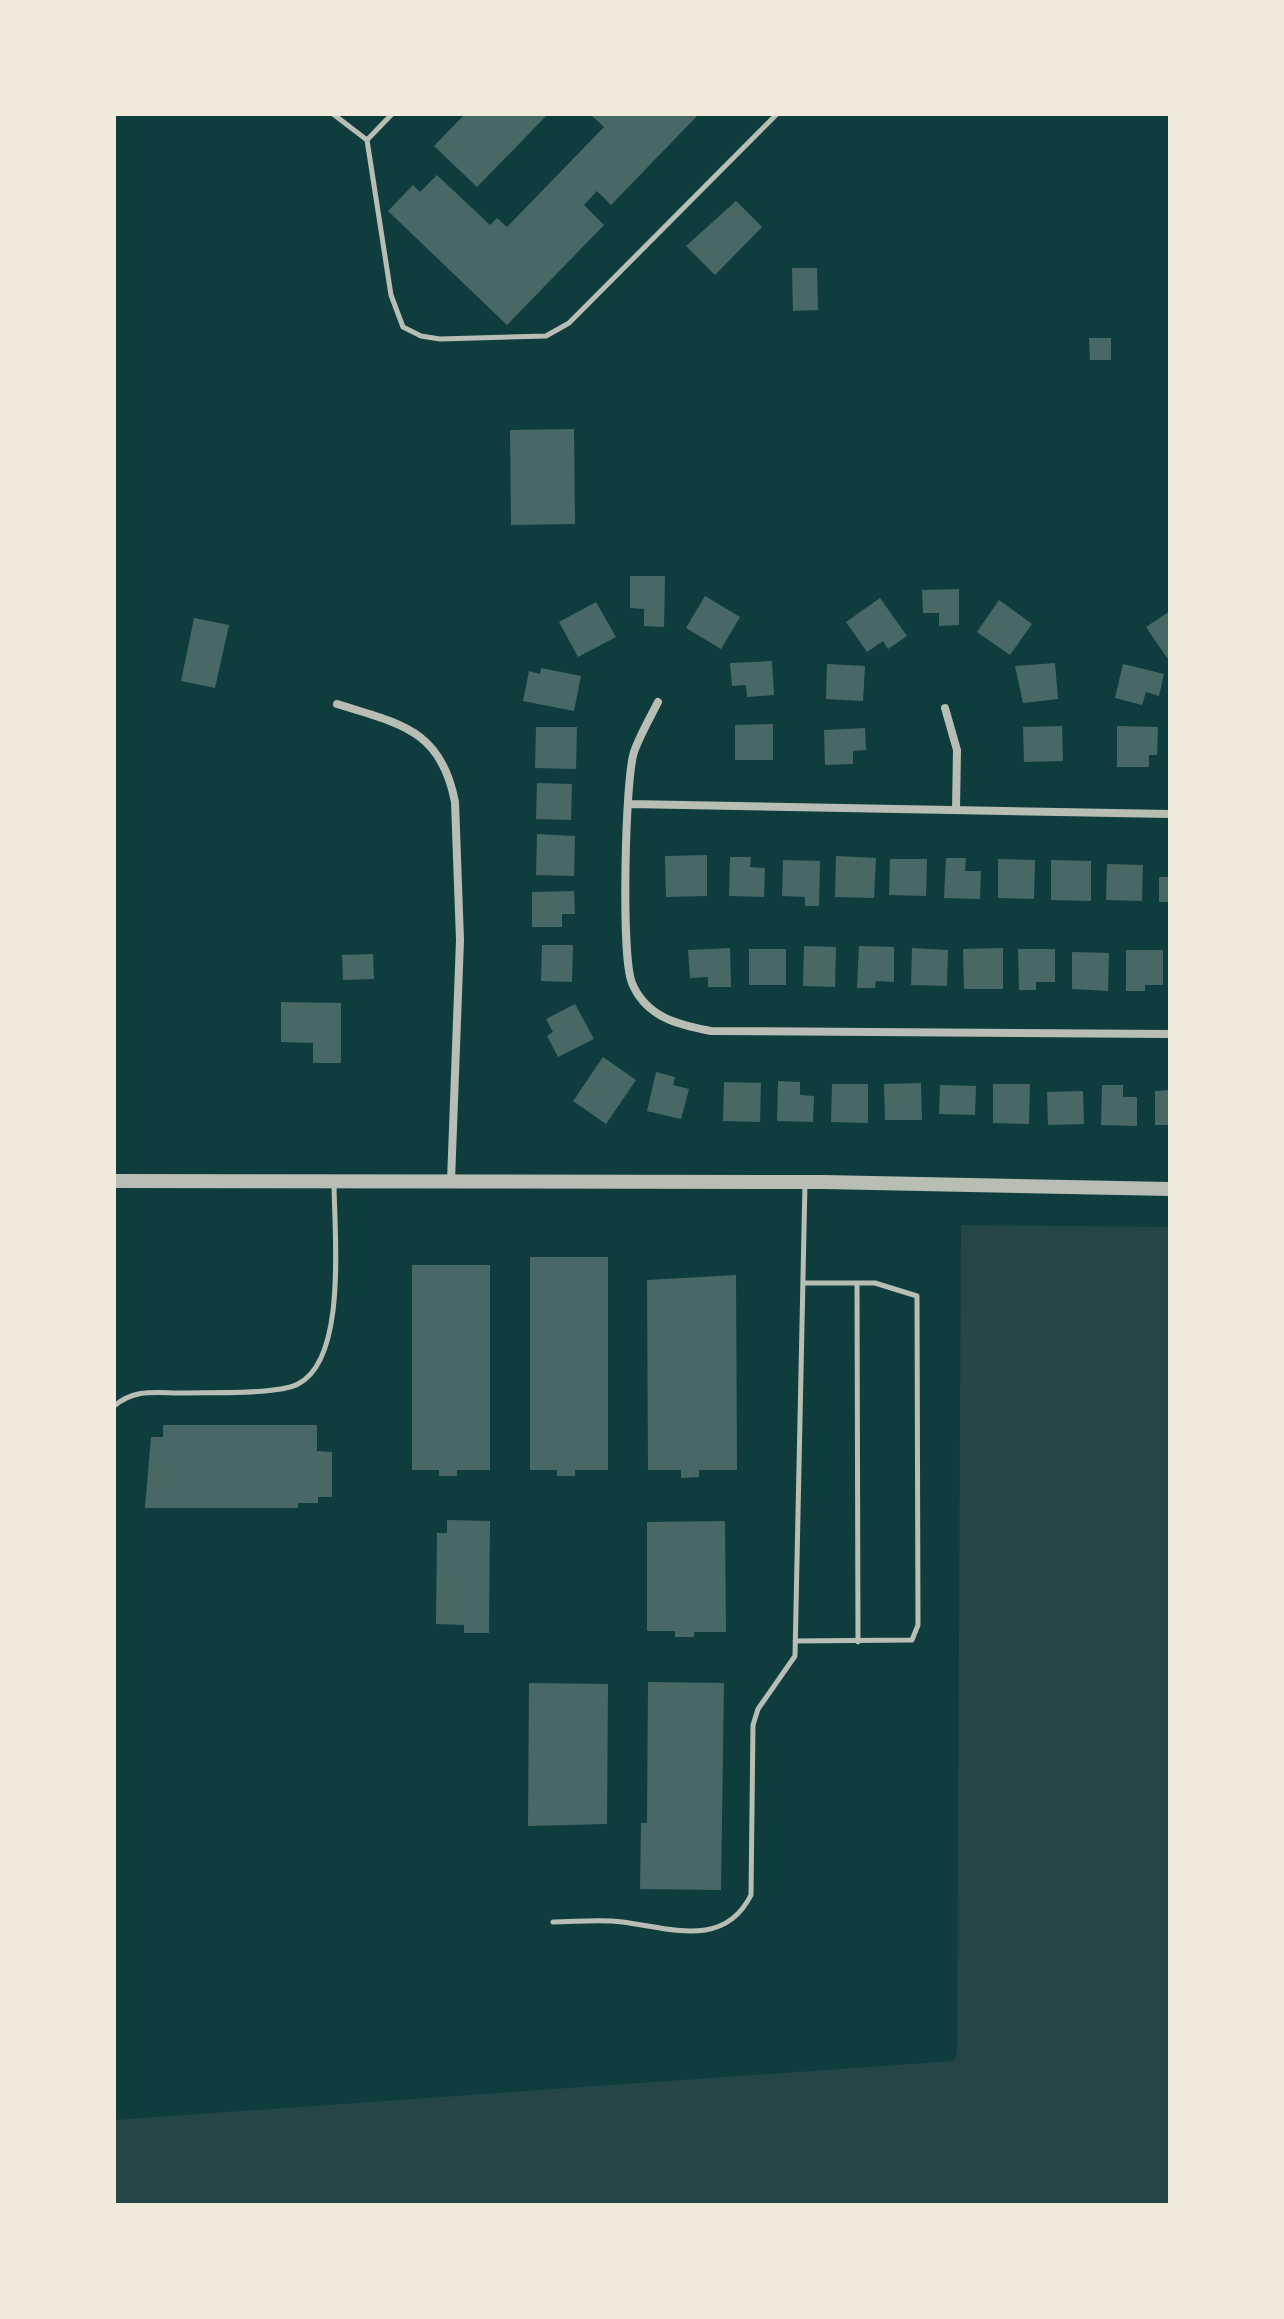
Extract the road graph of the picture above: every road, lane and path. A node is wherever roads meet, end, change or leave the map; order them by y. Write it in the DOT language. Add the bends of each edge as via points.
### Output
graph roads {
  1 [pos="333,114"];
  2 [pos="392,114"];
  3 [pos="777,114"];
  4 [pos="367,140"];
  5 [pos="658,702"];
  6 [pos="337,704"];
  7 [pos="945,708"];
  8 [pos="629,804"];
  9 [pos="956,810"];
  10 [pos="1170,814"];
  11 [pos="1170,1034"];
  12 [pos="114,1181"];
  13 [pos="334,1181"];
  14 [pos="451,1181"];
  15 [pos="805,1182"];
  16 [pos="1170,1189"];
  17 [pos="803,1283"];
  18 [pos="857,1283"];
  19 [pos="114,1406"];
  20 [pos="795,1641"];
  21 [pos="858,1642"];
  22 [pos="553,1922"];
  1 -- 4 [label="lane"];
  2 -- 4 [label="lane"];
  3 -- 4 [label="lane" via="569,323 546,336 440,339 403,327 391,295"];
  5 -- 8 [label="street" via="633,754"];
  6 -- 14 [label="street" via="407,726 440,756 451,780 460,940"];
  7 -- 9 [label="street" via="957,750"];
  8 -- 9 [label="street"];
  8 -- 11 [label="street" via="624,942 632,983 648,1007 672,1024 711,1031"];
  9 -- 10 [label="street"];
  12 -- 13 [label="street"];
  13 -- 14 [label="street"];
  13 -- 19 [label="lane" via="334,1289 328,1346 316,1371 297,1385 238,1392 129,1393"];
  14 -- 15 [label="street"];
  15 -- 16 [label="street"];
  15 -- 17 [label="lane"];
  17 -- 18 [label="lane"];
  17 -- 20 [label="lane"];
  18 -- 21 [label="lane"];
  18 -- 21 [label="lane" via="892,1286 917,1296 918,1387 918,1625 912,1640"];
  20 -- 21 [label="lane"];
  20 -- 22 [label="lane" via="795,1656 758,1709 753,1725 751,1895 742,1912 724,1925 699,1931 620,1921"];
}
